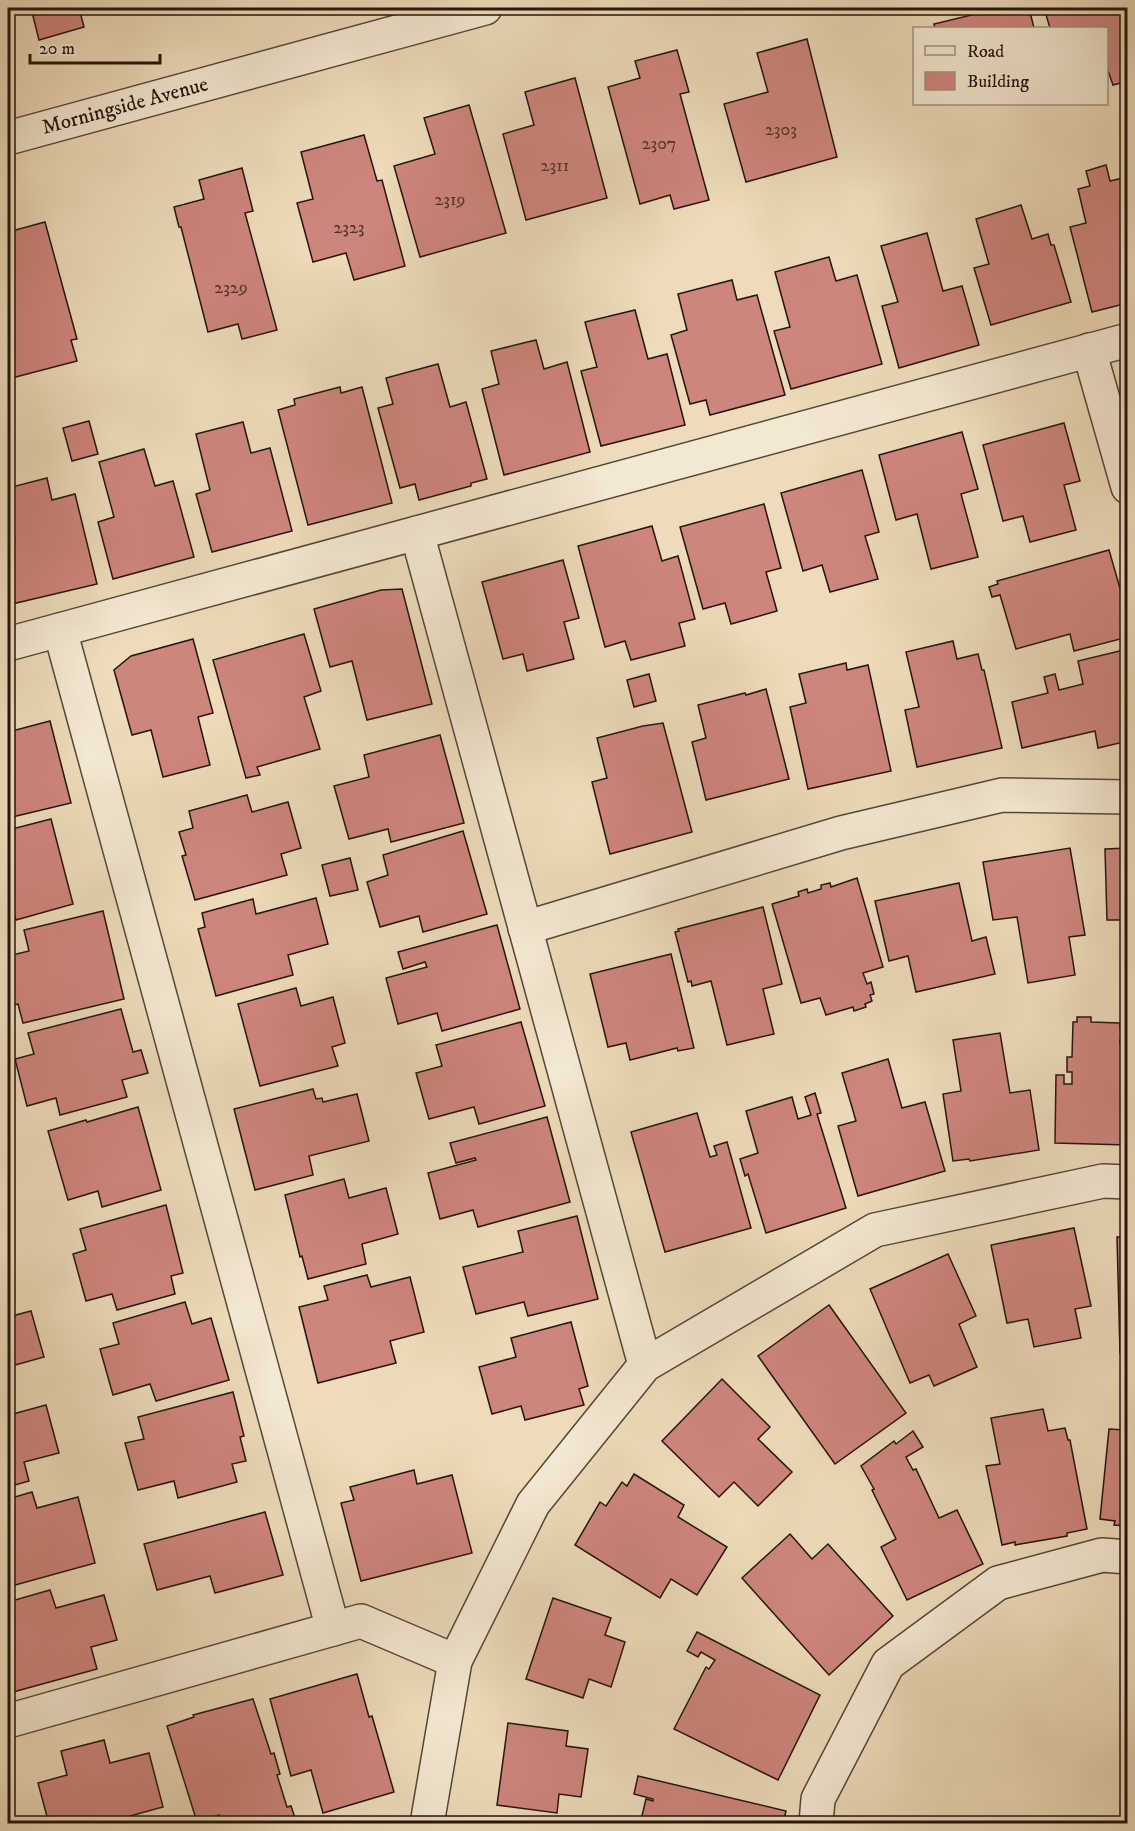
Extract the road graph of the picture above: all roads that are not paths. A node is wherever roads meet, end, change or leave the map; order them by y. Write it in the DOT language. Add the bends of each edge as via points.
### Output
graph roads {
  1 [pos="485,8"];
  2 [pos="8,138"];
  3 [pos="1128,340"];
  4 [pos="1089,350"];
  5 [pos="1128,487"];
  6 [pos="417,533"];
  7 [pos="60,630"];
  8 [pos="8,644"];
  9 [pos="1128,797"];
  10 [pos="525,928"];
  11 [pos="1128,1182"];
  12 [pos="645,1365"];
  13 [pos="1128,1557"];
  14 [pos="333,1629"];
  15 [pos="455,1661"];
  16 [pos="8,1721"];
  17 [pos="427,1824"];
  18 [pos="816,1824"];
  1 -- 2 [label="street, Morningside Avenue"];
  3 -- 4 [label="street"];
  4 -- 5 [label="street"];
  4 -- 6 [label="street"];
  6 -- 7 [label="street"];
  6 -- 10 [label="street"];
  7 -- 8 [label="street"];
  7 -- 14 [label="street"];
  9 -- 10 [label="street" via="1002,795 841,833"];
  10 -- 12 [label="street"];
  11 -- 12 [label="street" via="1103,1180 875,1230"];
  12 -- 15 [label="street" via="533,1504"];
  13 -- 18 [label="street" via="1102,1555 998,1583 888,1664 818,1799"];
  14 -- 15 [label="street" via="361,1621"];
  14 -- 16 [label="street"];
  15 -- 17 [label="street"];
}
